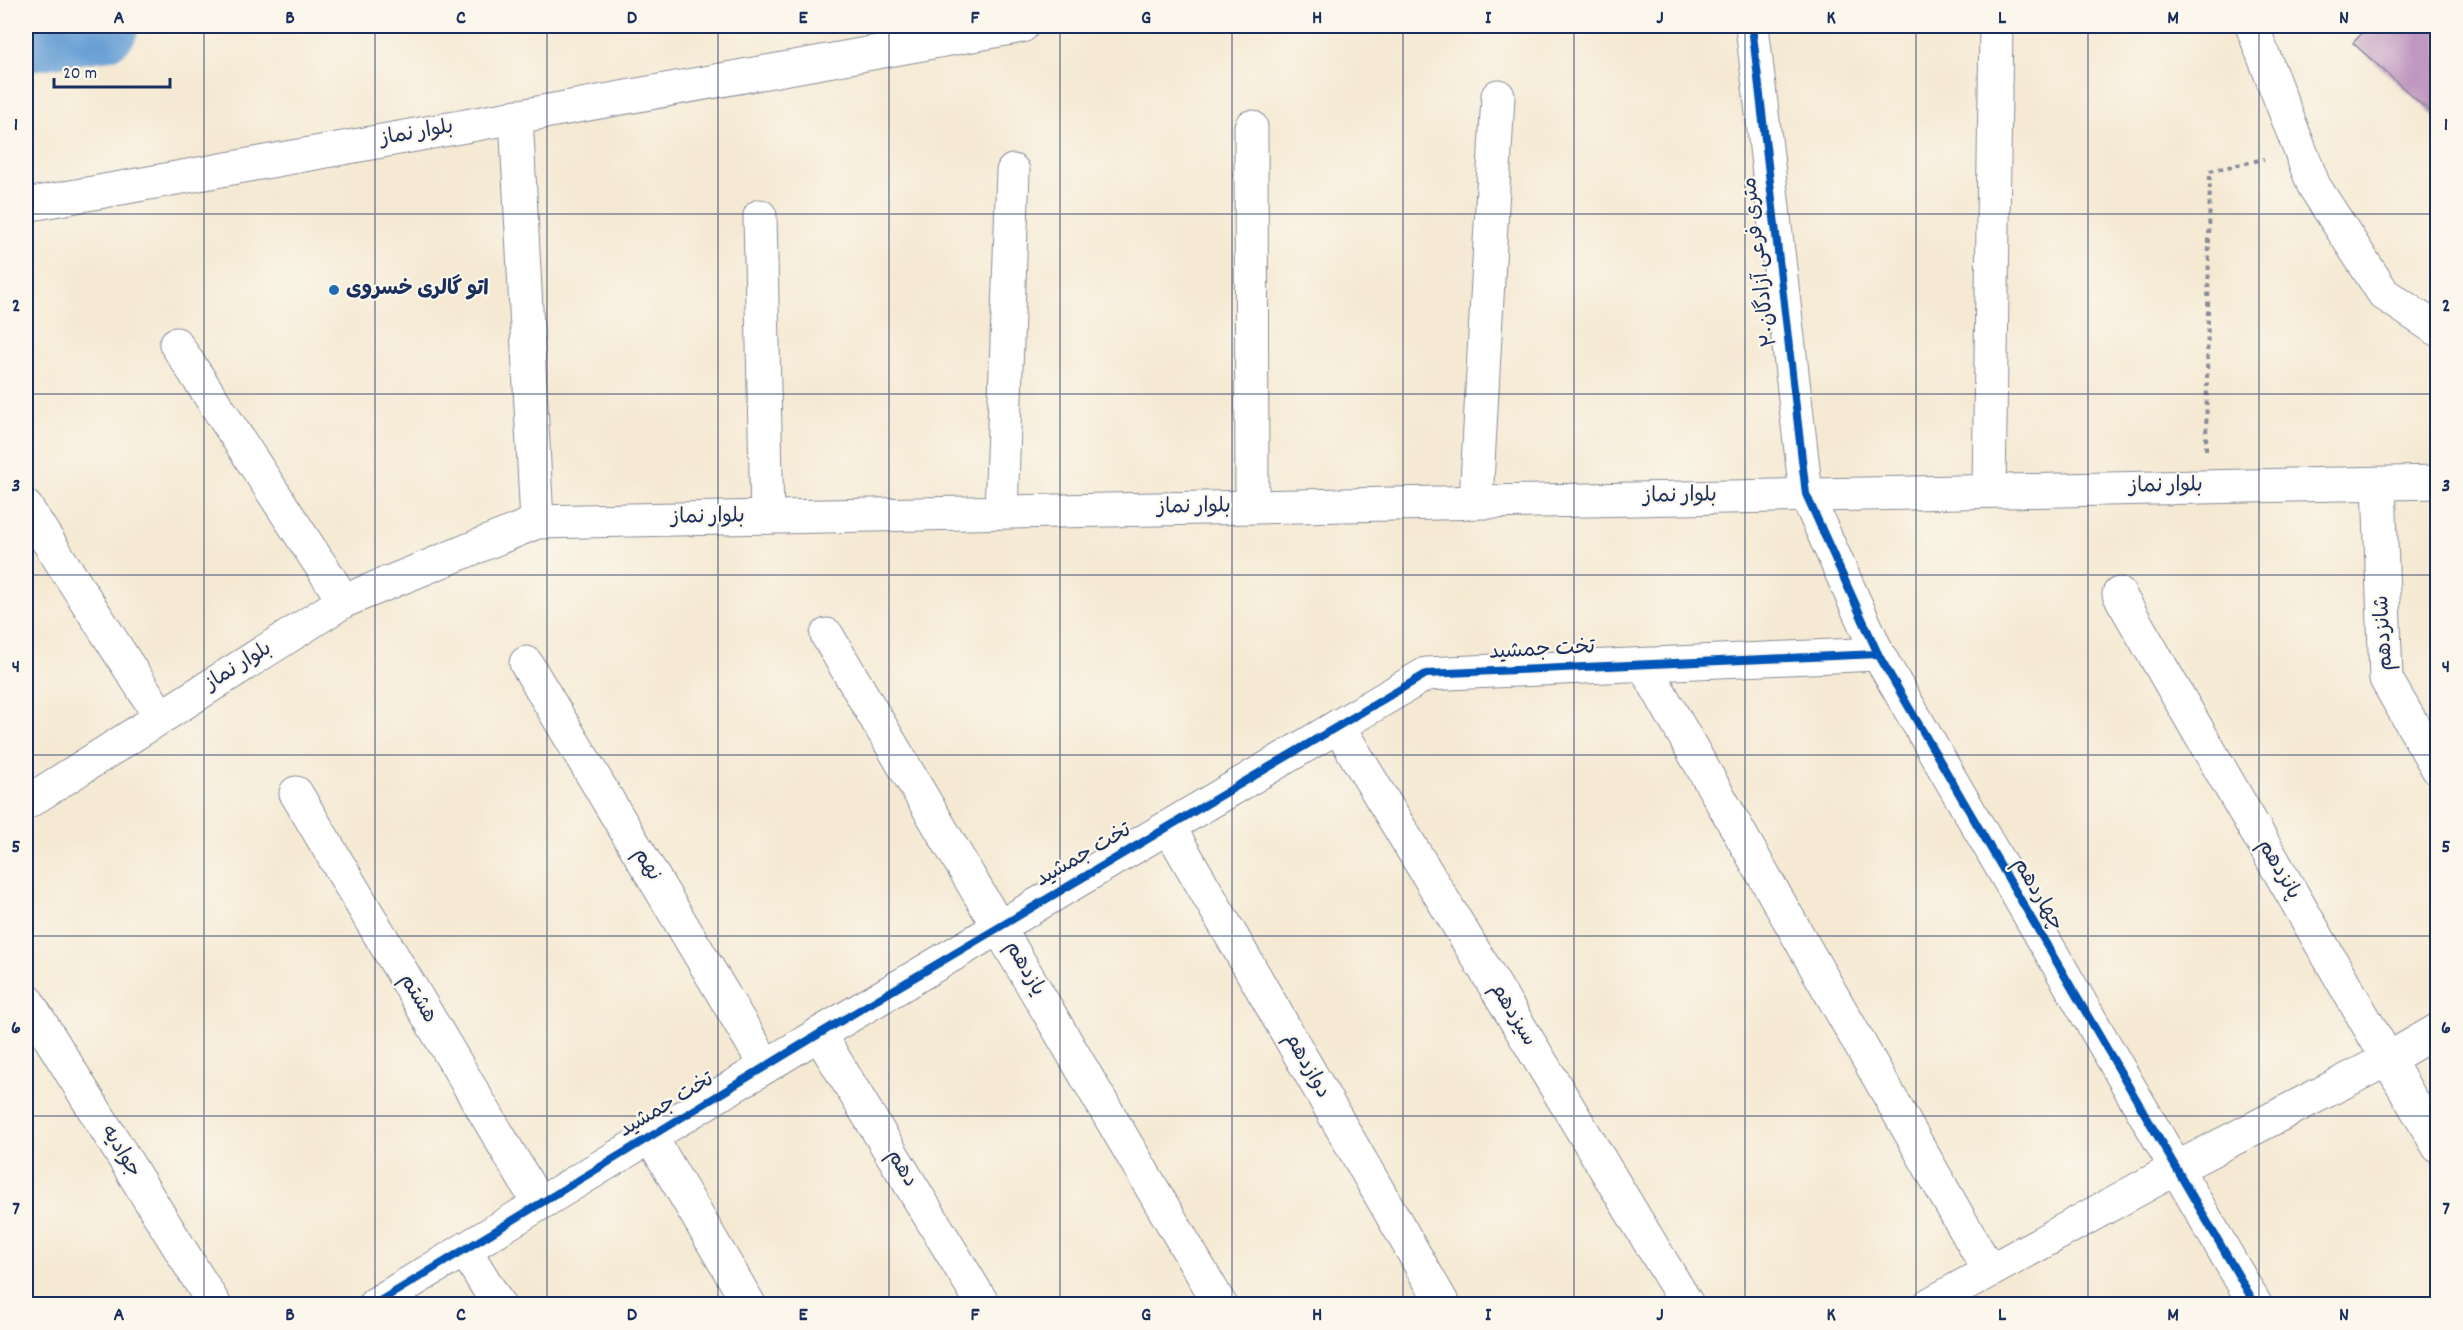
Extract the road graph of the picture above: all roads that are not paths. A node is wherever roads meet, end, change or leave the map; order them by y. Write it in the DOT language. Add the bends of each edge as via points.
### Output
graph roads {
  1 [pos="1022,26"];
  2 [pos="1752,26"];
  3 [pos="1996,26"];
  4 [pos="2252,26"];
  5 [pos="1498,96"];
  6 [pos="516,116"];
  7 [pos="1251,127"];
  8 [pos="1013,171"];
  9 [pos="26,205"];
  10 [pos="760,216"];
  11 [pos="2438,330"];
  12 [pos="176,344"];
  13 [pos="2379,483"];
  14 [pos="2438,483"];
  15 [pos="1989,491"];
  16 [pos="1806,494"];
  17 [pos="1476,501"];
  18 [pos="1252,506"];
  19 [pos="26,507"];
  20 [pos="1001,512"];
  21 [pos="767,517"];
  22 [pos="537,522"];
  23 [pos="2119,594"];
  24 [pos="344,601"];
  25 [pos="827,635"];
  26 [pos="1878,654"];
  27 [pos="526,663"];
  28 [pos="1644,665"];
  29 [pos="161,717"];
  30 [pos="1338,726"];
  31 [pos="2438,769"];
  32 [pos="296,793"];
  33 [pos="26,803"];
  34 [pos="1169,827"];
  35 [pos="1000,927"];
  36 [pos="26,999"];
  37 [pos="2438,1030"];
  38 [pos="819,1034"];
  39 [pos="2388,1059"];
  40 [pos="766,1066"];
  41 [pos="651,1137"];
  42 [pos="2438,1146"];
  43 [pos="2175,1169"];
  44 [pos="539,1204"];
  45 [pos="465,1250"];
  46 [pos="1989,1271"];
  47 [pos="214,1305"];
  48 [pos="375,1305"];
  49 [pos="498,1305"];
  50 [pos="749,1305"];
  51 [pos="982,1305"];
  52 [pos="1220,1305"];
  53 [pos="1443,1305"];
  54 [pos="1687,1305"];
  55 [pos="1930,1305"];
  56 [pos="2255,1305"];
  1 -- 6 [label="street, بلوار نماز"];
  2 -- 16 [label="street, ۲۰متری فرعی آزادگان"];
  3 -- 15 [label="street"];
  4 -- 11 [label="street" via="2314,186 2384,294"];
  5 -- 17 [label="street"];
  6 -- 9 [label="street, بلوار نماز"];
  6 -- 22 [label="street"];
  7 -- 18 [label="street"];
  8 -- 20 [label="street"];
  10 -- 21 [label="street"];
  12 -- 24 [label="street"];
  13 -- 14 [label="street, بلوار نماز"];
  13 -- 15 [label="street, بلوار نماز"];
  13 -- 31 [label="street, شانزدهم" via="2386,679"];
  15 -- 16 [label="street, بلوار نماز"];
  16 -- 17 [label="street, بلوار نماز"];
  16 -- 26 [label="street, چهاردهم"];
  17 -- 18 [label="street, بلوار نماز"];
  18 -- 20 [label="street, بلوار نماز"];
  19 -- 29 [label="street"];
  20 -- 21 [label="street, بلوار نماز"];
  21 -- 22 [label="street, بلوار نماز"];
  22 -- 24 [label="street, بلوار نماز"];
  23 -- 39 [label="street, پانزدهم"];
  24 -- 29 [label="street, بلوار نماز"];
  25 -- 35 [label="street, یازدهم"];
  26 -- 28 [label="street, تخت جمشید"];
  26 -- 43 [label="street, چهاردهم"];
  27 -- 40 [label="street, نهم"];
  28 -- 30 [label="street, تخت جمشید" via="1426,674"];
  28 -- 46 [label="street"];
  29 -- 33 [label="street, بلوار نماز"];
  30 -- 34 [label="street, تخت جمشید"];
  30 -- 54 [label="street, سیزدهم"];
  32 -- 44 [label="street, هشتم"];
  34 -- 35 [label="street, تخت جمشید"];
  34 -- 53 [label="street, دوازدهم"];
  35 -- 38 [label="street, تخت جمشید"];
  35 -- 52 [label="street, یازدهم"];
  36 -- 47 [label="street, جوادیه"];
  37 -- 39 [label="street"];
  38 -- 40 [label="street, تخت جمشید"];
  38 -- 51 [label="street, دهم"];
  39 -- 42 [label="street, پانزدهم"];
  39 -- 43 [label="street"];
  40 -- 41 [label="street, تخت جمشید"];
  41 -- 44 [label="street, تخت جمشید"];
  41 -- 50 [label="street"];
  43 -- 46 [label="street"];
  43 -- 56 [label="street, چهاردهم"];
  44 -- 45 [label="street, تخت جمشید"];
  45 -- 48 [label="street, تخت جمشید"];
  45 -- 49 [label="street"];
  46 -- 55 [label="street"];
}
